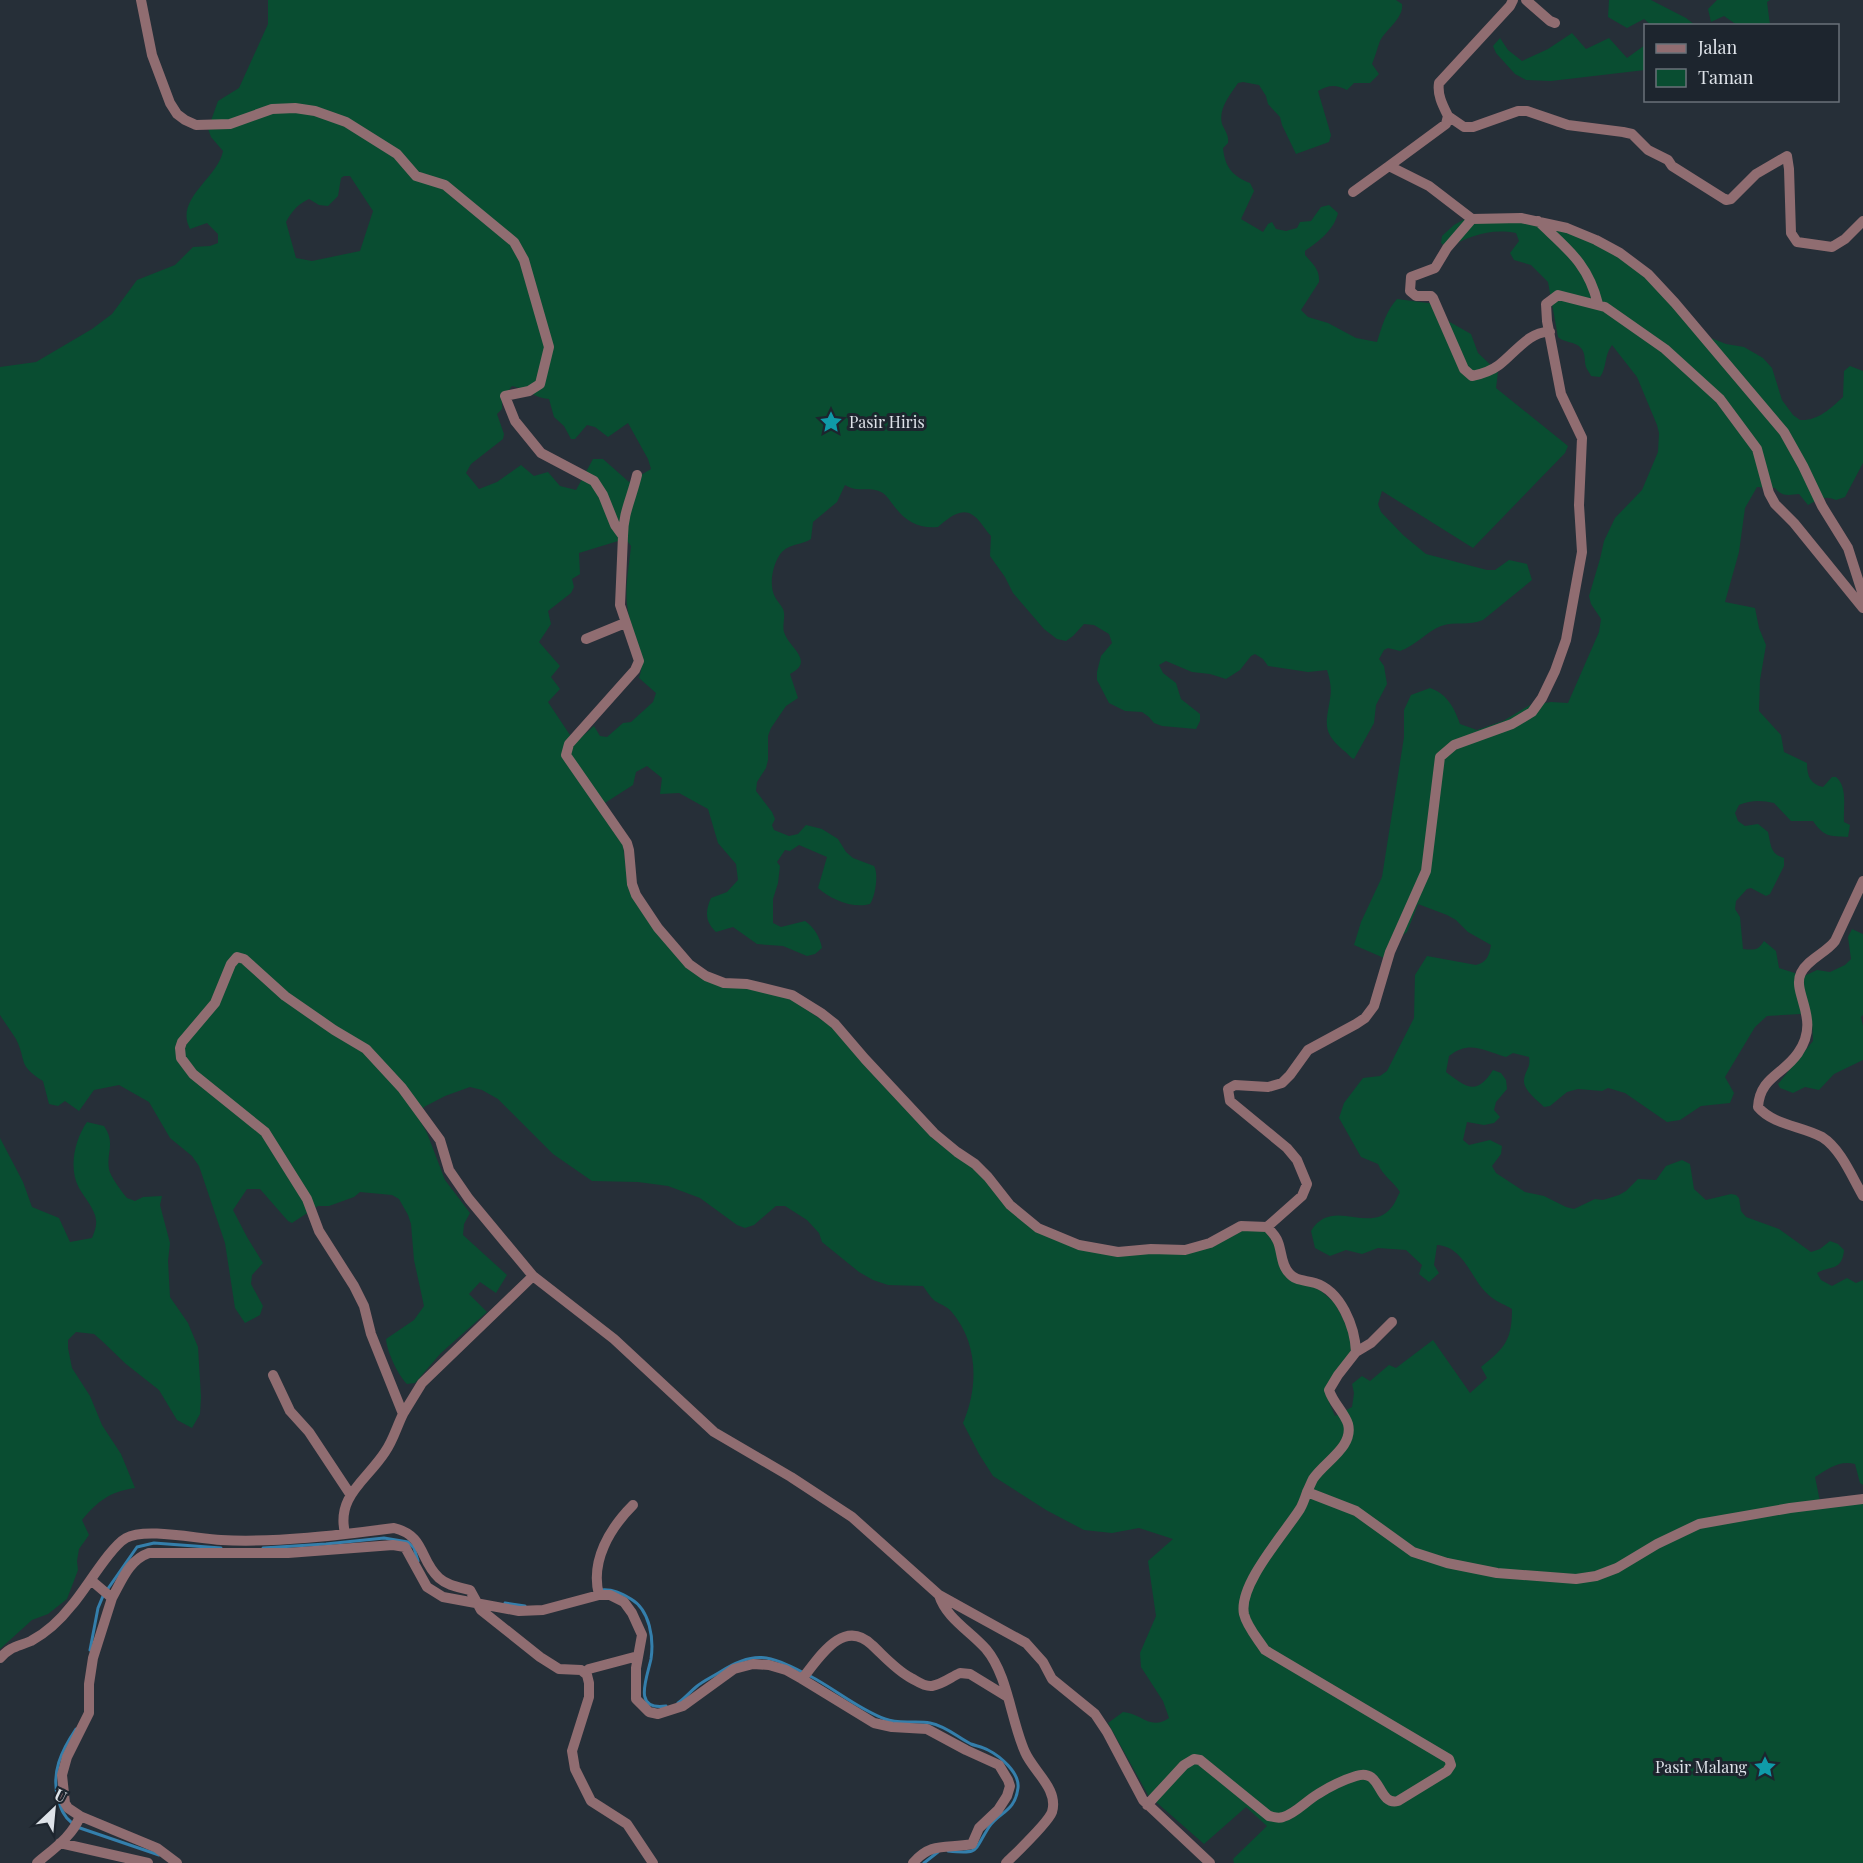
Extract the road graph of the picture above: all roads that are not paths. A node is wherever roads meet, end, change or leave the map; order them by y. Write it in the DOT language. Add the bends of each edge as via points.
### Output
graph roads {
  1 [pos="141,0"];
  2 [pos="1513,0"];
  3 [pos="1526,0"];
  4 [pos="1555,23"];
  5 [pos="1449,116"];
  6 [pos="1389,166"];
  7 [pos="1353,192"];
  8 [pos="1472,219"];
  9 [pos="1537,220"];
  10 [pos="1863,221"];
  11 [pos="1598,304"];
  12 [pos="1550,332"];
  13 [pos="637,475"];
  14 [pos="623,536"];
  15 [pos="1863,595"];
  16 [pos="1863,608"];
  17 [pos="625,623"];
  18 [pos="586,639"];
  19 [pos="1863,881"];
  20 [pos="1863,1196"];
  21 [pos="1267,1227"];
  22 [pos="533,1276"];
  23 [pos="1392,1322"];
  24 [pos="1356,1352"];
  25 [pos="273,1375"];
  26 [pos="403,1414"];
  27 [pos="1307,1492"];
  28 [pos="350,1494"];
  29 [pos="1863,1499"];
  30 [pos="633,1505"];
  31 [pos="345,1533"];
  32 [pos="92,1581"];
  33 [pos="598,1590"];
  34 [pos="939,1595"];
  35 [pos="112,1598"];
  36 [pos="474,1599"];
  37 [pos="638,1656"];
  38 [pos="0,1658"];
  39 [pos="585,1672"];
  40 [pos="805,1676"];
  41 [pos="1007,1697"];
  42 [pos="1147,1804"];
  43 [pos="79,1819"];
  44 [pos="60,1843"];
  45 [pos="37,1863"];
  46 [pos="148,1863"];
  47 [pos="177,1863"];
  48 [pos="653,1863"];
  49 [pos="913,1863"];
  50 [pos="1006,1863"];
  51 [pos="1210,1863"];
  1 -- 14 [label="street" via="152,55 170,104 185,120 196,125 230,124 272,109 315,111 346,123 397,154 416,176 446,185 514,242 524,260 549,347 540,384 529,391 505,396 515,421 541,453 594,481"];
  2 -- 5 [label="street" via="1442,79 1438,90"];
  3 -- 4 [label="street"];
  5 -- 6 [label="street" via="1443,128"];
  5 -- 10 [label="street" via="1464,128 1527,111 1568,125 1632,134 1648,150 1726,200 1756,174 1787,156 1791,233 1797,242 1832,248"];
  6 -- 7 [label="street"];
  6 -- 8 [label="street" via="1430,186"];
  8 -- 9 [label="street"];
  8 -- 12 [label="street" via="1436,268 1411,277 1410,291 1416,296 1433,298 1464,369 1472,376 1490,371 1533,336"];
  9 -- 11 [label="street" via="1578,260 1592,283"];
  9 -- 15 [label="street" via="1567,228 1620,253 1648,274 1675,303 1784,432 1848,548"];
  11 -- 12 [label="street" via="1558,295 1551,299 1546,304"];
  11 -- 16 [label="street" via="1665,349 1720,399 1757,449 1775,504"];
  12 -- 21 [label="street" via="1561,394 1582,438 1582,552 1566,640 1555,671 1532,712 1454,746 1440,757 1426,871 1390,952 1374,1006 1365,1018 1308,1050 1282,1083 1268,1087 1235,1085 1228,1089 1230,1101 1287,1148 1307,1184 1302,1196"];
  13 -- 14 [label="street" via="623,521"];
  14 -- 17 [label="street" via="620,605"];
  17 -- 18 [label="street"];
  17 -- 21 [label="street" via="639,661 637,668 575,736 566,755 627,843 632,884 642,905 689,964 724,983 747,984 792,995 821,1013 934,1133 988,1177 1010,1205 1060,1239 1118,1252 1185,1250 1210,1243 1241,1226"];
  19 -- 20 [label="street" via="1834,941 1802,971 1798,981 1806,1006 1807,1036 1798,1054 1760,1091 1758,1107 1773,1119 1828,1142"];
  21 -- 24 [label="street" via="1279,1244 1288,1273 1323,1286 1338,1301 1352,1328"];
  22 -- 26 [label="street" via="422,1383"];
  22 -- 26 [label="street" via="449,1170 440,1140 422,1115 366,1049 309,1014 237,957 215,1003 182,1042 181,1058 193,1074 265,1132 307,1199 319,1231 364,1306"];
  22 -- 34 [label="street" via="614,1339 714,1432 852,1517"];
  23 -- 24 [label="street"];
  24 -- 27 [label="street" via="1329,1390 1347,1422 1348,1436"];
  25 -- 28 [label="street" via="290,1411 309,1432"];
  26 -- 28 [label="street" via="387,1450"];
  27 -- 29 [label="street" via="1356,1511 1413,1552 1497,1573 1576,1579 1617,1568 1699,1524"];
  27 -- 42 [label="street" via="1301,1508 1265,1558 1243,1599 1248,1625 1265,1650 1449,1759 1451,1766 1398,1801 1387,1800 1365,1774 1318,1794 1278,1818 1269,1816 1194,1759"];
  28 -- 31 [label="street" via="342,1521"];
  30 -- 33 [label="street" via="609,1533 596,1573"];
  31 -- 32 [label="street" via="222,1540 146,1533 126,1537"];
  31 -- 36 [label="street" via="394,1528 409,1533 438,1577 470,1590"];
  32 -- 35 [label="street"];
  32 -- 38 [label="street" via="44,1633 8,1648"];
  33 -- 36 [label="street" via="543,1610 519,1611"];
  33 -- 37 [label="street" via="624,1602 632,1613 642,1635"];
  34 -- 41 [label="street" via="944,1608 987,1650"];
  34 -- 42 [label="street" via="1026,1643 1052,1679 1095,1714"];
  35 -- 36 [label="street" via="132,1562 148,1553 288,1553 393,1545 405,1547 432,1592 443,1597"];
  35 -- 43 [label="street" via="93,1658 89,1713 62,1775 65,1803"];
  36 -- 39 [label="street" via="498,1625 540,1658 559,1669"];
  37 -- 39 [label="street"];
  37 -- 40 [label="street" via="636,1699 649,1712 658,1714 683,1706 744,1665 769,1665"];
  39 -- 48 [label="street" via="590,1683 589,1698 572,1751 575,1769 591,1801 627,1824"];
  40 -- 41 [label="street" via="838,1639 852,1634 870,1642 923,1685 951,1679 960,1672"];
  40 -- 49 [label="street" via="874,1723 927,1729 995,1762 1005,1773 1010,1786 1007,1796 979,1828 972,1844 929,1849"];
  41 -- 50 [label="street" via="1024,1750 1050,1790 1053,1803 1046,1822"];
  42 -- 51 [label="street"];
  43 -- 44 [label="street"];
  43 -- 47 [label="street" via="157,1848"];
  44 -- 45 [label="street"];
  44 -- 46 [label="street"];
}
